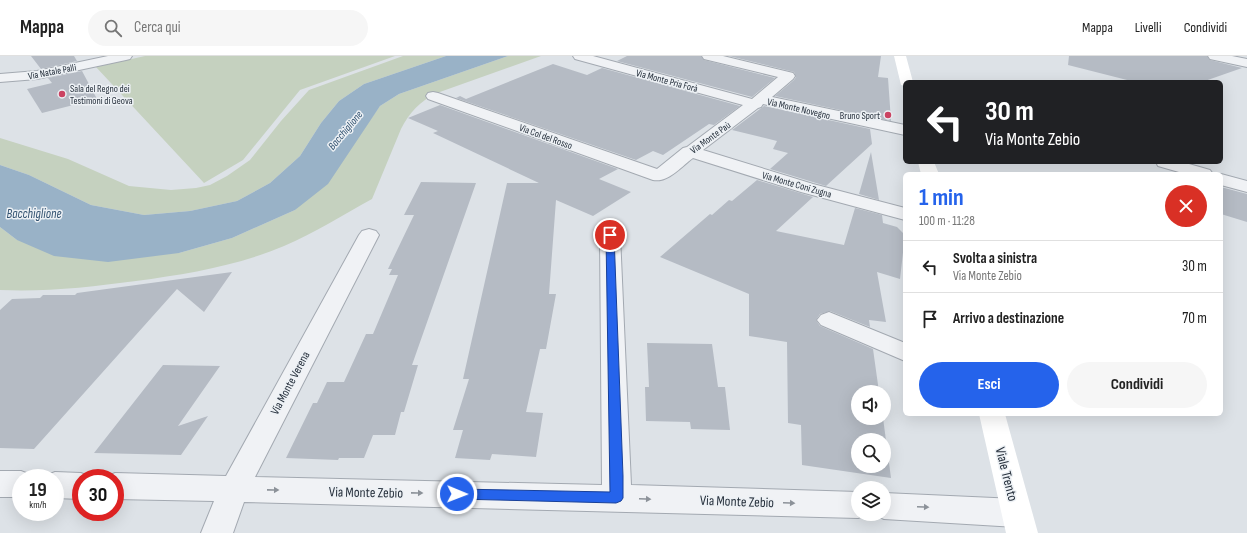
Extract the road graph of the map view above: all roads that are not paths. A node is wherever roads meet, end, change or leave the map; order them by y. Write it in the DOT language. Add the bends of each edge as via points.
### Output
graph roads {
  1 [pos="126,56"];
  2 [pos="578,56"];
  3 [pos="708,56"];
  4 [pos="900,56"];
  5 [pos="1214,56"];
  6 [pos="1247,63"];
  7 [pos="0,78"];
  8 [pos="906,80"];
  9 [pos="433,96"];
  10 [pos="759,102"];
  11 [pos="903,130"];
  12 [pos="689,151"];
  13 [pos="1171,164"];
  14 [pos="1197,172"];
  15 [pos="658,176"];
  16 [pos="1223,180"];
  17 [pos="1247,187"];
  18 [pos="903,213"];
  19 [pos="369,235"];
  20 [pos="610,235"];
  21 [pos="829,320"];
  22 [pos="903,352"];
  23 [pos="992,416"];
  24 [pos="0,484"];
  25 [pos="12,484"];
  26 [pos="124,486"];
  27 [pos="234,489"];
  28 [pos="616,498"];
  29 [pos="851,505"];
  30 [pos="891,506"];
  31 [pos="1019,523"];
  32 [pos="217,533"];
  1 -- 7 [label="street, Via Natale Palli" via="37,75"];
  2 -- 10 [label="street, Via Monte Pria Forà"];
  3 -- 10 [label="street, Via Monte Novegno" via="788,76"];
  4 -- 8 [label="main road"];
  5 -- 6 [label="street"];
  9 -- 15 [label="street, Via Col del Rosso"];
  10 -- 11 [label="street, Via Monte Novegno"];
  10 -- 12 [label="street, Via Monte Paù"];
  12 -- 15 [label="street, Via Monte Paù"];
  12 -- 18 [label="street, Via Monte Coni Zugna" via="808,188"];
  13 -- 14 [label="street"];
  16 -- 17 [label="street"];
  19 -- 27 [label="street, Via Monte Verena"];
  20 -- 28 [label="street"];
  21 -- 22 [label="street"];
  23 -- 31 [label="main road, Viale Trento"];
  24 -- 25 [label="street"];
  26 -- 27 [label="street, Via Monte Zebio"];
  27 -- 28 [label="street, Via Monte Zebio, one-way"];
  27 -- 32 [label="street, Via Monte Verena"];
  28 -- 29 [label="street, Via Monte Zebio, one-way"];
  30 -- 31 [label="street, one-way" via="944,508"];
}
